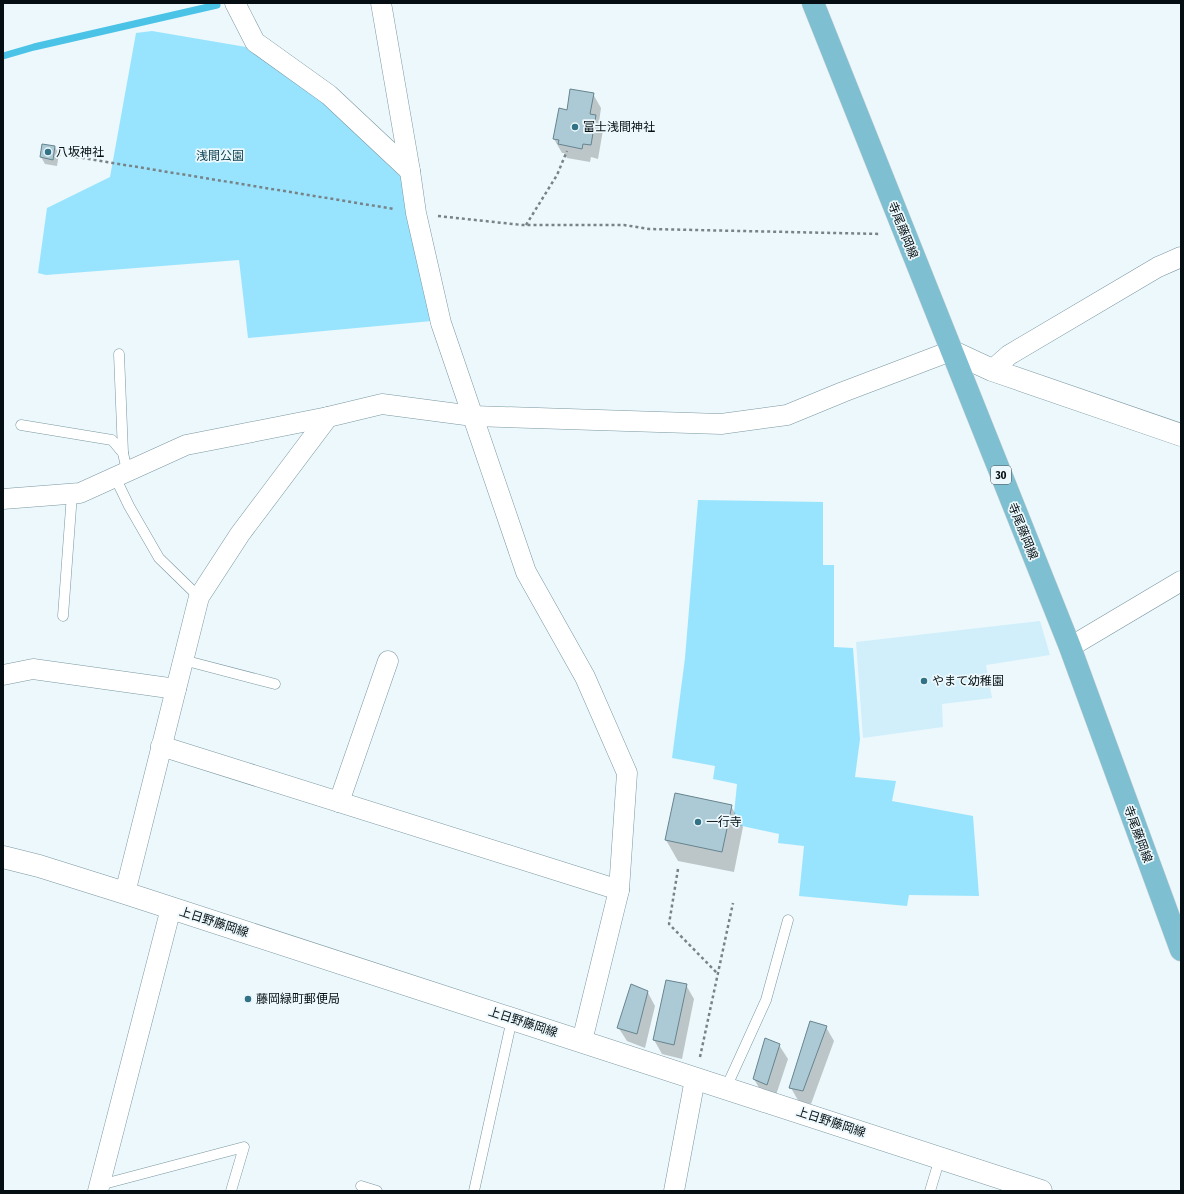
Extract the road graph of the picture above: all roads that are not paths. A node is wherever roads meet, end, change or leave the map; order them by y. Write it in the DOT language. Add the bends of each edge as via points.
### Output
graph roads {
  1 [pos="235,3"];
  2 [pos="381,3"];
  3 [pos="813,3"];
  4 [pos="410,171"];
  5 [pos="1177,263"];
  6 [pos="951,351"];
  7 [pos="119,354"];
  8 [pos="992,370"];
  9 [pos="473,416"];
  10 [pos="328,417"];
  11 [pos="21,425"];
  12 [pos="1181,435"];
  13 [pos="122,467"];
  14 [pos="72,494"];
  15 [pos="3,499"];
  16 [pos="1181,581"];
  17 [pos="199,597"];
  18 [pos="63,616"];
  19 [pos="1070,647"];
  20 [pos="183,660"];
  21 [pos="388,661"];
  22 [pos="3,676"];
  23 [pos="275,684"];
  24 [pos="176,689"];
  25 [pos="161,746"];
  26 [pos="339,802"];
  27 [pos="3,857"];
  28 [pos="619,890"];
  29 [pos="125,893"];
  30 [pos="171,908"];
  31 [pos="788,920"];
  32 [pos="1181,950"];
  33 [pos="512,1019"];
  34 [pos="582,1041"];
  35 [pos="695,1078"];
  36 [pos="726,1088"];
  37 [pos="940,1158"];
  38 [pos="361,1186"];
  39 [pos="99,1188"];
  40 [pos="231,1191"];
  41 [pos="377,1191"];
  42 [pos="474,1191"];
  43 [pos="674,1191"];
  44 [pos="930,1191"];
  45 [pos="1041,1191"];
  1 -- 4 [label="street" via="255,42 328,94"];
  2 -- 4 [label="street"];
  3 -- 6 [label="main road, 寺尾藤岡線 / 30"];
  4 -- 9 [label="street" via="416,213 441,323"];
  5 -- 8 [label="street" via="1158,267 1009,355"];
  6 -- 8 [label="main road"];
  6 -- 9 [label="street" via="787,415 721,424"];
  6 -- 19 [label="main road, 寺尾藤岡線 / 30"];
  7 -- 13 [label="lane"];
  8 -- 12 [label="main road"];
  9 -- 10 [label="street" via="382,404"];
  9 -- 28 [label="street" via="526,572 585,678 627,773"];
  10 -- 13 [label="street" via="186,445"];
  10 -- 17 [label="street" via="240,534"];
  11 -- 13 [label="lane" via="112,440"];
  13 -- 14 [label="street" via="80,493"];
  13 -- 17 [label="lane" via="129,506 159,558"];
  14 -- 15 [label="street"];
  14 -- 18 [label="lane"];
  16 -- 19 [label="street"];
  17 -- 20 [label="street"];
  19 -- 32 [label="main road, 寺尾藤岡線 / 30"];
  20 -- 23 [label="lane"];
  20 -- 24 [label="street"];
  21 -- 26 [label="street"];
  22 -- 24 [label="street" via="33,669"];
  24 -- 25 [label="street"];
  25 -- 26 [label="street"];
  25 -- 29 [label="street"];
  26 -- 28 [label="street"];
  27 -- 29 [label="main road, 上日野藤岡線"];
  28 -- 34 [label="street"];
  29 -- 30 [label="main road, 上日野藤岡線"];
  30 -- 33 [label="main road, 上日野藤岡線"];
  30 -- 39 [label="street"];
  31 -- 36 [label="lane" via="766,1000"];
  33 -- 34 [label="main road, 上日野藤岡線"];
  33 -- 42 [label="lane"];
  34 -- 35 [label="main road, 上日野藤岡線"];
  35 -- 36 [label="main road, 上日野藤岡線"];
  35 -- 43 [label="street"];
  36 -- 37 [label="main road, 上日野藤岡線"];
  37 -- 44 [label="lane"];
  37 -- 45 [label="main road, 上日野藤岡線"];
  38 -- 41 [label="lane"];
  39 -- 40 [label="lane" via="244,1147"];
}
